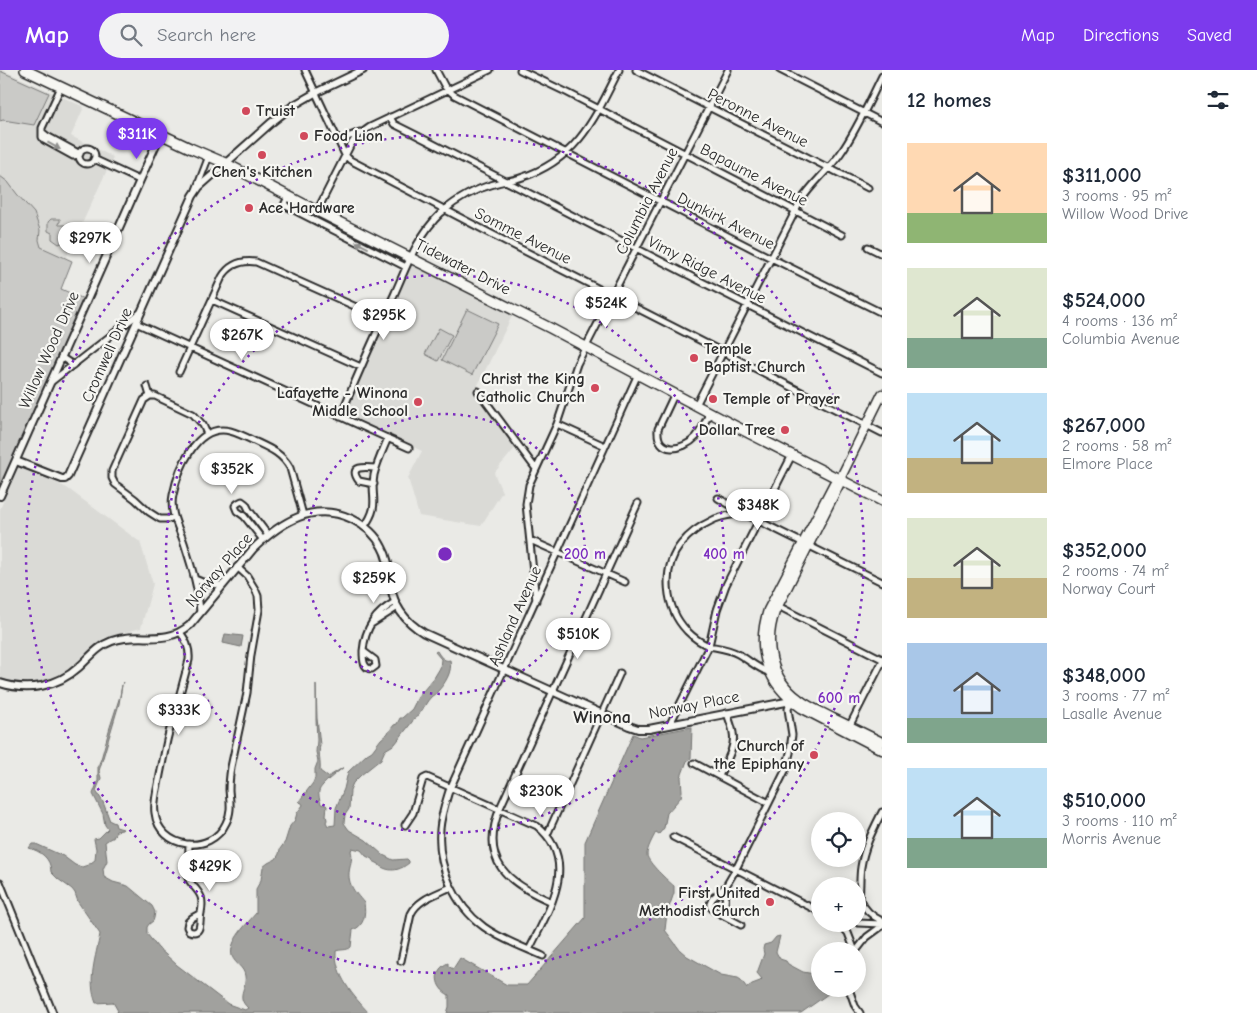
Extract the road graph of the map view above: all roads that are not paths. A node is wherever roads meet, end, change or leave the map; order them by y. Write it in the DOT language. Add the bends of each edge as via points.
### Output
graph roads {
  1 [pos="25,70"];
  2 [pos="305,70"];
  3 [pos="364,70"];
  4 [pos="436,70"];
  5 [pos="490,70"];
  6 [pos="520,70"];
  7 [pos="619,70"];
  8 [pos="636,70"];
  9 [pos="728,70"];
  10 [pos="780,70"];
  11 [pos="882,76"];
  12 [pos="61,87"];
  13 [pos="448,90"];
  14 [pos="316,93"];
  15 [pos="709,107"];
  16 [pos="599,109"];
  17 [pos="864,113"];
  18 [pos="390,118"];
  19 [pos="882,122"];
  20 [pos="363,131"];
  21 [pos="161,133"];
  22 [pos="338,141"];
  23 [pos="567,153"];
  24 [pos="685,154"];
  25 [pos="79,155"];
  26 [pos="345,155"];
  27 [pos="209,156"];
  28 [pos="94,159"];
  29 [pos="225,163"];
  30 [pos="828,168"];
  31 [pos="140,180"];
  32 [pos="506,182"];
  33 [pos="868,188"];
  34 [pos="194,193"];
  35 [pos="289,196"];
  36 [pos="661,201"];
  37 [pos="317,210"];
  38 [pos="445,210"];
  39 [pos="796,210"];
  40 [pos="842,235"];
  41 [pos="868,247"];
  42 [pos="637,248"];
  43 [pos="882,254"];
  44 [pos="410,257"];
  45 [pos="771,258"];
  46 [pos="406,267"];
  47 [pos="612,296"];
  48 [pos="212,300"];
  49 [pos="748,306"];
  50 [pos="141,312"];
  51 [pos="882,313"];
  52 [pos="383,319"];
  53 [pos="136,324"];
  54 [pos="587,347"];
  55 [pos="190,348"];
  56 [pos="724,352"];
  57 [pos="61,357"];
  58 [pos="73,365"];
  59 [pos="361,367"];
  60 [pos="179,372"];
  61 [pos="882,373"];
  62 [pos="638,374"];
  63 [pos="50,383"];
  64 [pos="147,386"];
  65 [pos="478,391"];
  66 [pos="674,393"];
  67 [pos="882,394"];
  68 [pos="150,396"];
  69 [pos="696,405"];
  70 [pos="710,412"];
  71 [pos="340,417"];
  72 [pos="557,424"];
  73 [pos="866,425"];
  74 [pos="882,433"];
  75 [pos="207,434"];
  76 [pos="388,438"];
  77 [pos="605,446"];
  78 [pos="409,448"];
  79 [pos="792,455"];
  80 [pos="16,461"];
  81 [pos="376,468"];
  82 [pos="536,469"];
  83 [pos="840,479"];
  84 [pos="374,484"];
  85 [pos="0,496"];
  86 [pos="718,498"];
  87 [pos="882,501"];
  88 [pos="638,503"];
  89 [pos="248,508"];
  90 [pos="242,513"];
  91 [pos="744,513"];
  92 [pos="303,515"];
  93 [pos="174,518"];
  94 [pos="759,520"];
  95 [pos="364,527"];
  96 [pos="265,538"];
  97 [pos="530,540"];
  98 [pos="806,544"];
  99 [pos="558,552"];
  100 [pos="237,568"];
  101 [pos="606,574"];
  102 [pos="195,579"];
  103 [pos="624,582"];
  104 [pos="882,582"];
  105 [pos="223,585"];
  106 [pos="536,601"];
  107 [pos="397,604"];
  108 [pos="775,604"];
  109 [pos="200,613"];
  110 [pos="180,632"];
  111 [pos="709,646"];
  112 [pos="363,652"];
  113 [pos="882,660"];
  114 [pos="504,670"];
  115 [pos="620,673"];
  116 [pos="773,673"];
  117 [pos="0,683"];
  118 [pos="553,691"];
  119 [pos="799,700"];
  120 [pos="791,701"];
  121 [pos="602,713"];
  122 [pos="727,713"];
  123 [pos="670,724"];
  124 [pos="848,729"];
  125 [pos="882,742"];
  126 [pos="882,750"];
  127 [pos="694,763"];
  128 [pos="719,776"];
  129 [pos="452,787"];
  130 [pos="770,803"];
  131 [pos="500,808"];
  132 [pos="882,812"];
  133 [pos="405,824"];
  134 [pos="547,835"];
  135 [pos="673,837"];
  136 [pos="189,844"];
  137 [pos="736,869"];
  138 [pos="860,877"];
  139 [pos="0,882"];
  140 [pos="726,886"];
  141 [pos="451,887"];
  142 [pos="552,902"];
  143 [pos="811,907"];
  144 [pos="866,909"];
  145 [pos="717,912"];
  146 [pos="201,913"];
  147 [pos="866,923"];
  148 [pos="882,924"];
  149 [pos="741,925"];
  150 [pos="863,942"];
  151 [pos="529,950"];
  152 [pos="543,956"];
  153 [pos="401,961"];
  154 [pos="852,997"];
  155 [pos="53,1013"];
  156 [pos="860,1013"];
  1 -- 12 [label="highway, Tidewater Drive"];
  2 -- 14 [label="street"];
  3 -- 14 [label="street, Cromwell Drive"];
  4 -- 13 [label="street, Dunkirk Avenue"];
  5 -- 13 [label="street"];
  6 -- 16 [label="street, Bapaume Avenue"];
  7 -- 16 [label="street"];
  8 -- 15 [label="street, Peronne Avenue"];
  9 -- 15 [label="street, Columbia Avenue"];
  10 -- 17 [label="street"];
  11 -- 17 [label="street"];
  12 -- 21 [label="highway, Tidewater Drive"];
  12 -- 25 [label="street" via="42,132"];
  13 -- 18 [label="street"];
  13 -- 23 [label="street, Dunkirk Avenue"];
  14 -- 22 [label="street"];
  14 -- 29 [label="street, Cromwell Drive" via="287,110"];
  15 -- 24 [label="street, Columbia Avenue"];
  15 -- 30 [label="street, Peronne Avenue"];
  16 -- 23 [label="street"];
  16 -- 24 [label="street, Bapaume Avenue"];
  17 -- 19 [label="street"];
  17 -- 30 [label="street"];
  18 -- 20 [label="street"];
  18 -- 32 [label="street, Vimy Ridge Avenue" via="394,124"];
  20 -- 22 [label="street"];
  20 -- 26 [label="street"];
  21 -- 27 [label="highway, Tidewater Drive"];
  21 -- 31 [label="street, Willow Wood Drive"];
  22 -- 26 [label="street"];
  23 -- 32 [label="street" via="536,172"];
  23 -- 36 [label="street, Dunkirk Avenue"];
  24 -- 36 [label="street, Columbia Avenue"];
  24 -- 39 [label="street, Bapaume Avenue"];
  25 -- 28 [label="street" via="85,163"];
  25 -- 28 [label="street" via="90,149"];
  26 -- 37 [label="street"];
  26 -- 38 [label="street, Somme Avenue"];
  27 -- 29 [label="highway, Tidewater Drive"];
  27 -- 34 [label="street, Cromwell Drive"];
  28 -- 31 [label="street"];
  29 -- 34 [label="street, Cromwell Drive"];
  29 -- 35 [label="highway, Tidewater Drive"];
  30 -- 33 [label="street, Peronne Avenue"];
  30 -- 39 [label="street" via="809,188"];
  31 -- 57 [label="street, Willow Wood Drive"];
  32 -- 38 [label="street" via="484,187"];
  32 -- 42 [label="street, Vimy Ridge Avenue"];
  34 -- 50 [label="street, Cromwell Drive"];
  35 -- 37 [label="highway, Tidewater Drive"];
  46 -- 35 [label="street, one-way" via="284,205"];
  36 -- 42 [label="street, Columbia Avenue"];
  36 -- 45 [label="street, Dunkirk Avenue"];
  37 -- 44 [label="highway, Tidewater Drive"];
  38 -- 44 [label="street" via="426,229"];
  38 -- 47 [label="street, Somme Avenue"];
  39 -- 40 [label="street, Bapaume Avenue"];
  39 -- 45 [label="street"];
  41 -- 43 [label="street"];
  42 -- 47 [label="street, Columbia Avenue"];
  42 -- 49 [label="street, Vimy Ridge Avenue"];
  44 -- 46 [label="street"];
  44 -- 54 [label="highway, Tidewater Drive"];
  45 -- 49 [label="street"];
  45 -- 51 [label="street, Dunkirk Avenue"];
  46 -- 52 [label="street"];
  47 -- 54 [label="street, Columbia Avenue"];
  47 -- 56 [label="street, Somme Avenue"];
  48 -- 52 [label="street" via="222,277 232,265 256,262"];
  48 -- 55 [label="street"];
  48 -- 59 [label="street"];
  49 -- 56 [label="street"];
  49 -- 61 [label="street, Vimy Ridge Avenue"];
  50 -- 53 [label="street, Cromwell Drive"];
  50 -- 58 [label="street"];
  52 -- 59 [label="street"];
  53 -- 55 [label="street"];
  53 -- 80 [label="street, Cromwell Drive" via="67,478 61,479"];
  54 -- 62 [label="highway, Tidewater Drive"];
  54 -- 72 [label="street, Columbia Avenue" via="573,373"];
  55 -- 60 [label="street"];
  55 -- 71 [label="street"];
  56 -- 69 [label="street"];
  56 -- 73 [label="street, Somme Avenue"];
  57 -- 58 [label="street"];
  57 -- 63 [label="street, Willow Wood Drive"];
  58 -- 63 [label="street"];
  59 -- 71 [label="street"];
  62 -- 66 [label="highway, Tidewater Drive"];
  62 -- 77 [label="street, Ashland Avenue"];
  63 -- 80 [label="street, Willow Wood Drive"];
  64 -- 68 [label="street"];
  65 -- 82 [label="street"];
  66 -- 69 [label="highway, Tidewater Drive"];
  66 -- 70 [label="street" via="658,428 658,437 664,446 678,448 686,445 697,436"];
  67 -- 73 [label="main road"];
  68 -- 75 [label="street" via="190,412"];
  68 -- 93 [label="street" via="144,400 112,470 112,478 115,484 156,517"];
  69 -- 70 [label="highway, Tidewater Drive"];
  70 -- 79 [label="highway, Tidewater Drive"];
  71 -- 76 [label="street"];
  72 -- 77 [label="street"];
  72 -- 82 [label="street, Columbia Avenue"];
  73 -- 74 [label="street, Somme Avenue"];
  73 -- 83 [label="main road"];
  75 -- 92 [label="street" via="230,430 276,452 290,468"];
  75 -- 93 [label="street" via="193,447 180,472 173,496"];
  76 -- 78 [label="street"];
  76 -- 81 [label="street"];
  77 -- 99 [label="street, Ashland Avenue"];
  79 -- 83 [label="highway, Tidewater Drive"];
  79 -- 94 [label="street"];
  80 -- 85 [label="street, Willow Wood Drive"];
  81 -- 84 [label="street"];
  81 -- 84 [label="street" via="362,467 356,474 359,481"];
  82 -- 97 [label="street, Columbia Avenue" via="526,498"];
  83 -- 87 [label="highway, Tidewater Drive"];
  83 -- 98 [label="main road" via="834,482"];
  84 -- 95 [label="street" via="374,509"];
  86 -- 91 [label="street"];
  88 -- 101 [label="street"];
  89 -- 90 [label="street"];
  89 -- 90 [label="street" via="245,502 238,502 236,508"];
  89 -- 96 [label="street"];
  90 -- 96 [label="street"];
  91 -- 94 [label="street"];
  91 -- 111 [label="street" via="723,516 698,528 682,543 670,566 668,585 674,611 689,633"];
  92 -- 95 [label="street, Norway Place" via="338,514"];
  92 -- 96 [label="street, Norway Place"];
  93 -- 102 [label="street"];
  94 -- 98 [label="street"];
  94 -- 111 [label="street" via="721,599"];
  95 -- 107 [label="street, Norway Place" via="383,548"];
  96 -- 100 [label="street, Norway Place"];
  97 -- 99 [label="street"];
  97 -- 106 [label="street, Columbia Avenue"];
  98 -- 104 [label="street"];
  98 -- 108 [label="main road"];
  99 -- 101 [label="street"];
  99 -- 106 [label="street, Ashland Avenue"];
  100 -- 105 [label="street, Norway Place"];
  100 -- 136 [label="street" via="255,589 259,610 247,693 231,767 230,810 223,829 214,838 204,843"];
  101 -- 103 [label="street"];
  101 -- 118 [label="street"];
  102 -- 105 [label="street"];
  102 -- 109 [label="street"];
  105 -- 109 [label="street, Norway Place"];
  106 -- 114 [label="street, Ashland Avenue"];
  107 -- 112 [label="street" via="371,625"];
  107 -- 114 [label="street, Norway Place" via="411,624 424,633"];
  108 -- 113 [label="street"];
  108 -- 116 [label="main road" via="765,621 763,636 764,656"];
  109 -- 110 [label="street, Norway Place"];
  110 -- 117 [label="street" via="167,637 130,637 112,641 92,653 74,672 51,684 22,688"];
  110 -- 136 [label="street" via="189,648 189,660 154,807 162,830 171,838"];
  111 -- 116 [label="street" via="731,651"];
  111 -- 123 [label="street"];
  113 -- 124 [label="street"];
  114 -- 118 [label="street, Norway Place"];
  114 -- 129 [label="street, Ashland Avenue"];
  115 -- 121 [label="street"];
  116 -- 119 [label="main road"];
  116 -- 120 [label="main road" via="778,687"];
  118 -- 121 [label="street, Norway Place"];
  118 -- 131 [label="street"];
  119 -- 120 [label="street, Norway Place"];
  119 -- 124 [label="main road"];
  120 -- 122 [label="street, Norway Place"];
  120 -- 124 [label="main road"];
  120 -- 130 [label="street" via="788,709 792,735 790,753"];
  121 -- 123 [label="street, Norway Place" via="638,729"];
  121 -- 134 [label="street"];
  122 -- 123 [label="street, Norway Place"];
  122 -- 128 [label="street" via="733,744"];
  124 -- 125 [label="main road"];
  124 -- 126 [label="main road"];
  127 -- 128 [label="street"];
  128 -- 130 [label="street"];
  129 -- 131 [label="street"];
  129 -- 133 [label="street" via="424,778"];
  129 -- 141 [label="street, Ashland Avenue" via="440,829 443,864"];
  130 -- 137 [label="street"];
  131 -- 134 [label="street" via="537,826"];
  131 -- 142 [label="street" via="493,835 501,867 516,884"];
  132 -- 138 [label="street" via="863,857"];
  134 -- 142 [label="street" via="559,869"];
  135 -- 137 [label="street"];
  136 -- 146 [label="street" via="188,878 200,894"];
  137 -- 140 [label="street"];
  137 -- 143 [label="street"];
  139 -- 155 [label="street"];
  140 -- 145 [label="street" via="725,906"];
  140 -- 145 [label="street" via="711,901 710,906"];
  141 -- 151 [label="street, Ashland Avenue" via="477,920 496,935"];
  141 -- 153 [label="street" via="423,900 414,909"];
  142 -- 151 [label="street"];
  144 -- 148 [label="street"];
  145 -- 149 [label="street"];
  147 -- 148 [label="street"];
  148 -- 150 [label="street"];
  151 -- 152 [label="street, Ashland Avenue"];
  154 -- 156 [label="street"];
}
